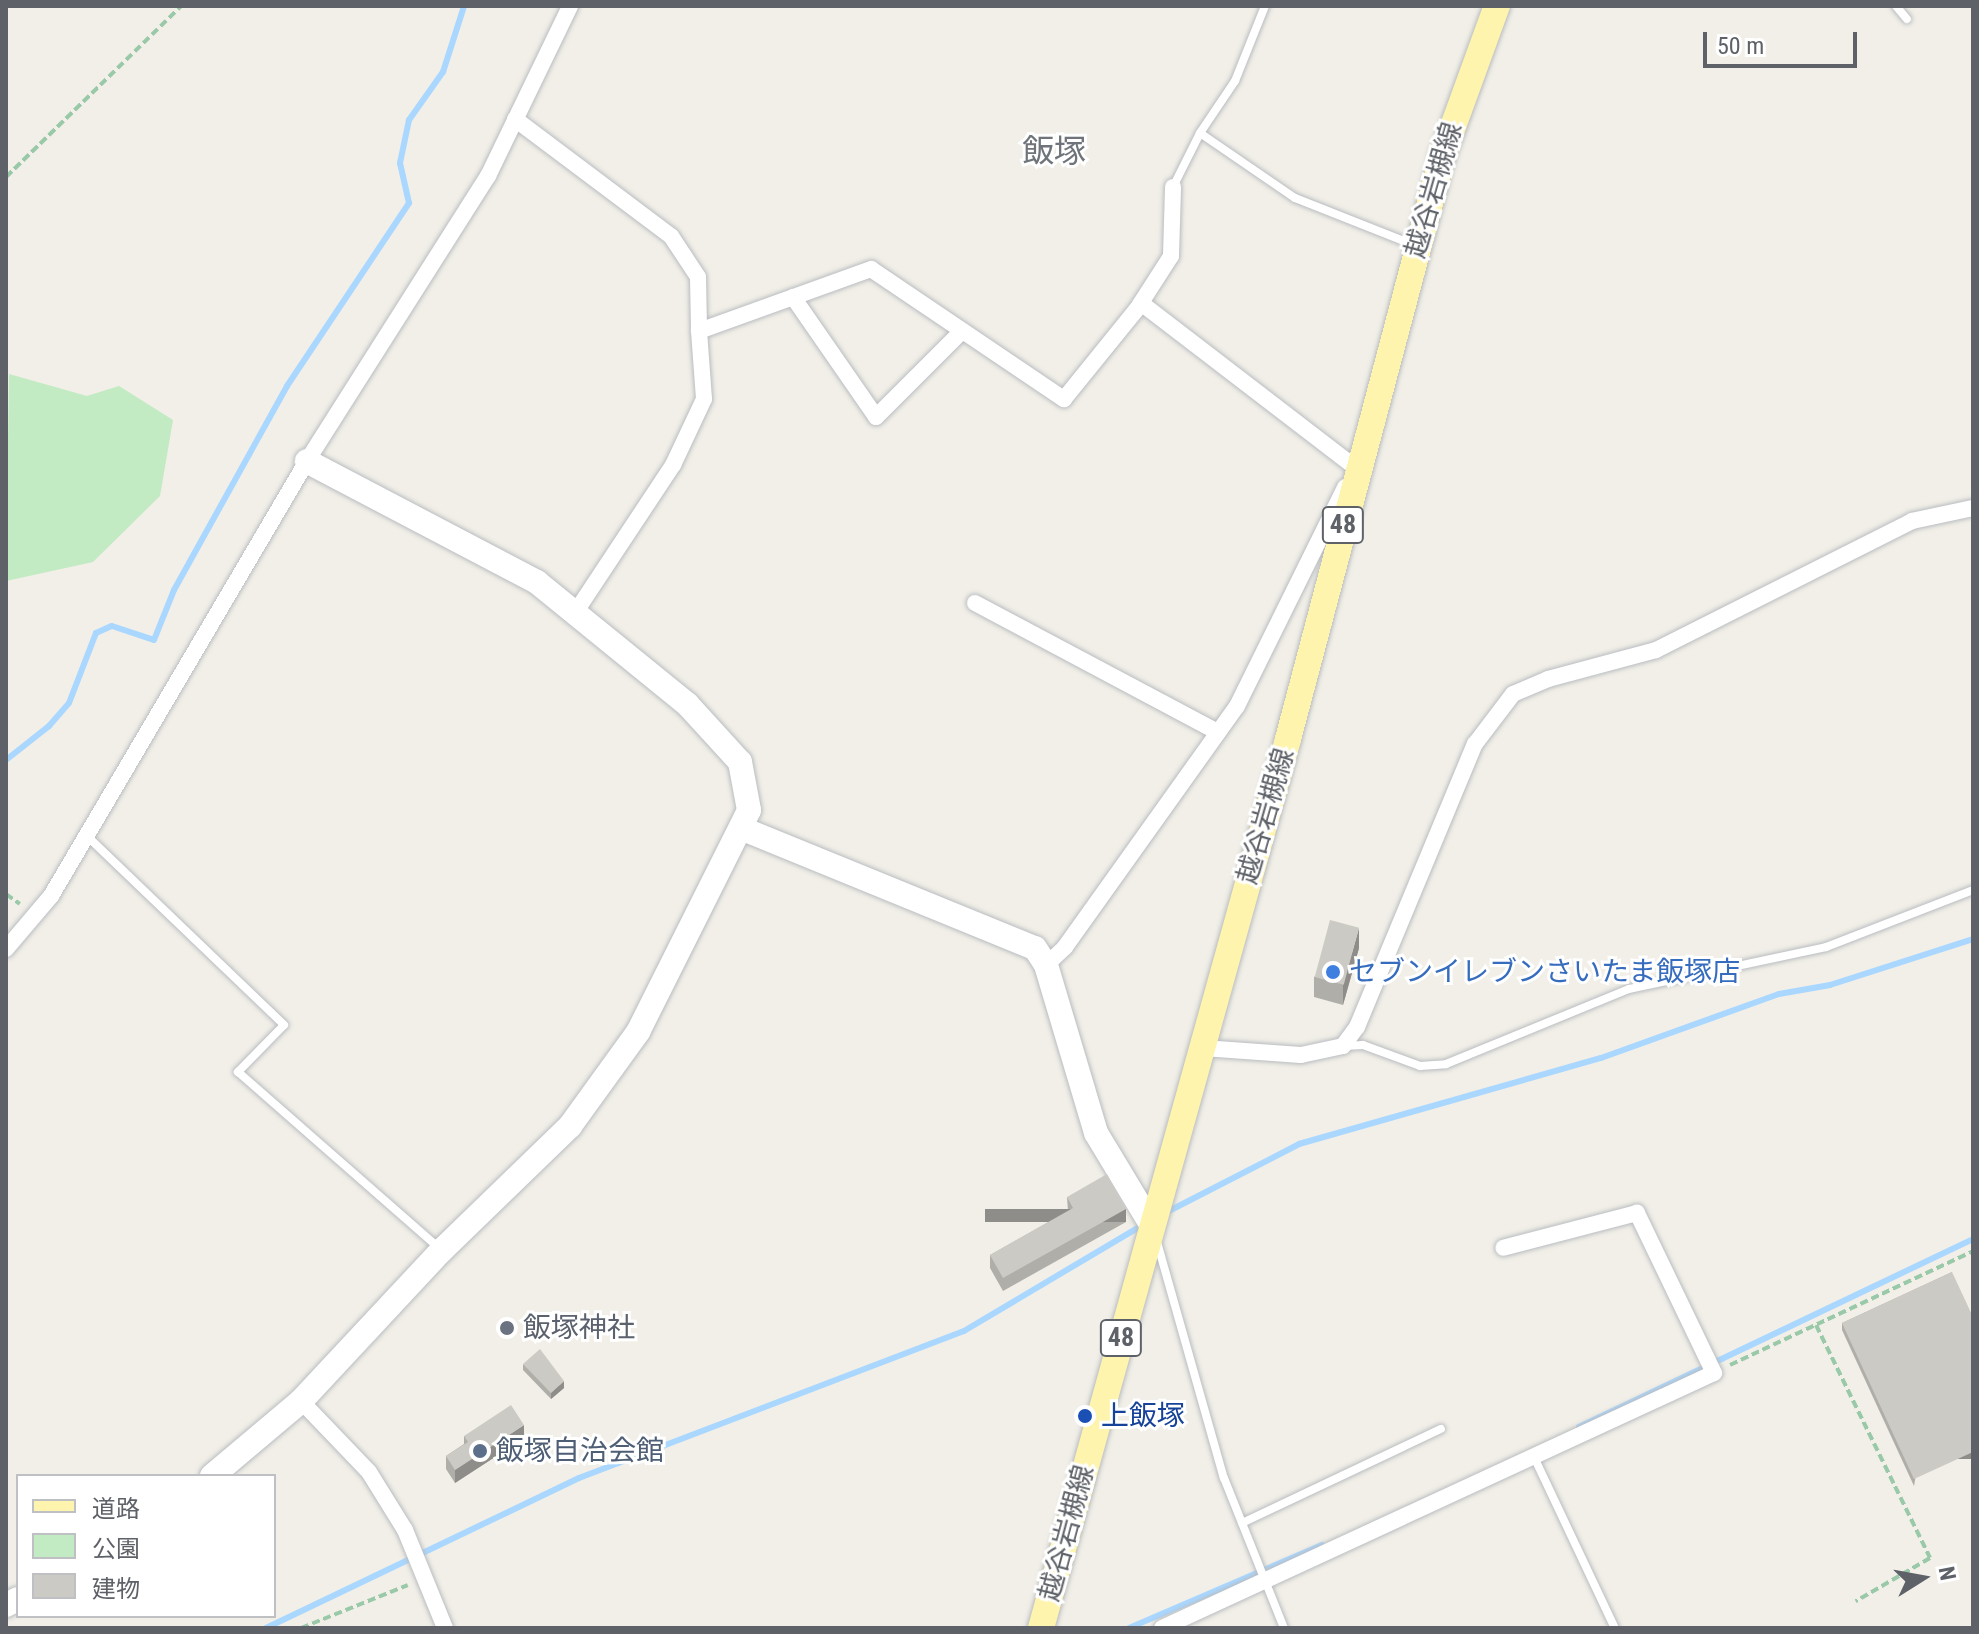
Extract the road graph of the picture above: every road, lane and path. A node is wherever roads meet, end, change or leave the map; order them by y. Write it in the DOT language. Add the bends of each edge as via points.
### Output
graph roads {
  1 [pos="181,6"];
  2 [pos="570,6"];
  3 [pos="1265,6"];
  4 [pos="1497,6"];
  5 [pos="1896,6"];
  6 [pos="1907,19"];
  7 [pos="515,119"];
  8 [pos="1200,133"];
  9 [pos="6,177"];
  10 [pos="1173,187"];
  11 [pos="1417,246"];
  12 [pos="793,297"];
  13 [pos="1141,303"];
  14 [pos="699,331"];
  15 [pos="962,331"];
  16 [pos="307,461"];
  17 [pos="1358,461"];
  18 [pos="1973,508"];
  19 [pos="975,603"];
  20 [pos="575,613"];
  21 [pos="1218,732"];
  22 [pos="743,829"];
  23 [pos="87,836"];
  24 [pos="1973,890"];
  25 [pos="6,949"];
  26 [pos="1046,965"];
  27 [pos="1343,1046"];
  28 [pos="1203,1048"];
  29 [pos="1152,1226"];
  30 [pos="1503,1248"];
  31 [pos="442,1250"];
  32 [pos="1973,1251"];
  33 [pos="1816,1325"];
  34 [pos="1714,1373"];
  35 [pos="301,1401"];
  36 [pos="1441,1429"];
  37 [pos="1534,1457"];
  38 [pos="214,1474"];
  39 [pos="1242,1523"];
  40 [pos="425,1578"];
  41 [pos="1264,1584"];
  42 [pos="1856,1601"];
  43 [pos="301,1628"];
  44 [pos="445,1628"];
  45 [pos="1041,1628"];
  46 [pos="1162,1628"];
  47 [pos="1284,1628"];
  48 [pos="1615,1628"];
  1 -- 9 [label="path"];
  2 -- 7 [label="street"];
  3 -- 8 [label="lane" via="1235,81"];
  4 -- 11 [label="main road, 越谷岩槻線 / 48" via="1468,76"];
  5 -- 6 [label="lane"];
  7 -- 14 [label="street" via="671,236 698,277"];
  7 -- 16 [label="street" via="488,176"];
  8 -- 10 [label="lane"];
  8 -- 11 [label="lane" via="1295,198"];
  10 -- 13 [label="street" via="1171,256"];
  11 -- 17 [label="main road, 越谷岩槻線 / 48"];
  12 -- 14 [label="street"];
  12 -- 15 [label="street" via="871,269"];
  12 -- 15 [label="street" via="876,417"];
  13 -- 15 [label="street" via="1064,399"];
  13 -- 17 [label="street"];
  14 -- 20 [label="street" via="704,399 673,465"];
  16 -- 20 [label="street" via="537,582"];
  16 -- 23 [label="street"];
  17 -- 21 [label="street" via="1237,706"];
  17 -- 28 [label="main road, 越谷岩槻線 / 48"];
  18 -- 27 [label="street" via="1912,521 1656,650 1548,679 1513,694 1475,744 1357,1027"];
  19 -- 21 [label="street"];
  20 -- 22 [label="street" via="687,704 740,762 749,791"];
  21 -- 26 [label="street" via="1065,947"];
  22 -- 26 [label="street" via="1021,939"];
  22 -- 31 [label="street" via="629,1044 570,1126"];
  23 -- 25 [label="street" via="51,896"];
  23 -- 31 [label="lane" via="284,1025 238,1072"];
  24 -- 27 [label="lane" via="1826,947 1614,993 1446,1064 1420,1066 1363,1045"];
  26 -- 29 [label="street" via="1096,1133"];
  27 -- 28 [label="street" via="1301,1055"];
  28 -- 29 [label="main road, 越谷岩槻線 / 48"];
  29 -- 39 [label="lane"];
  29 -- 45 [label="main road, 越谷岩槻線 / 48"];
  30 -- 34 [label="street" via="1637,1213"];
  31 -- 35 [label="street"];
  32 -- 33 [label="path"];
  33 -- 34 [label="path"];
  33 -- 42 [label="path" via="1930,1558"];
  34 -- 37 [label="street"];
  35 -- 38 [label="street"];
  35 -- 40 [label="street" via="369,1472 405,1530"];
  36 -- 39 [label="lane"];
  37 -- 41 [label="street"];
  37 -- 48 [label="lane"];
  39 -- 41 [label="lane"];
  40 -- 43 [label="path"];
  40 -- 44 [label="street"];
  41 -- 46 [label="street"];
  41 -- 47 [label="lane"];
}
